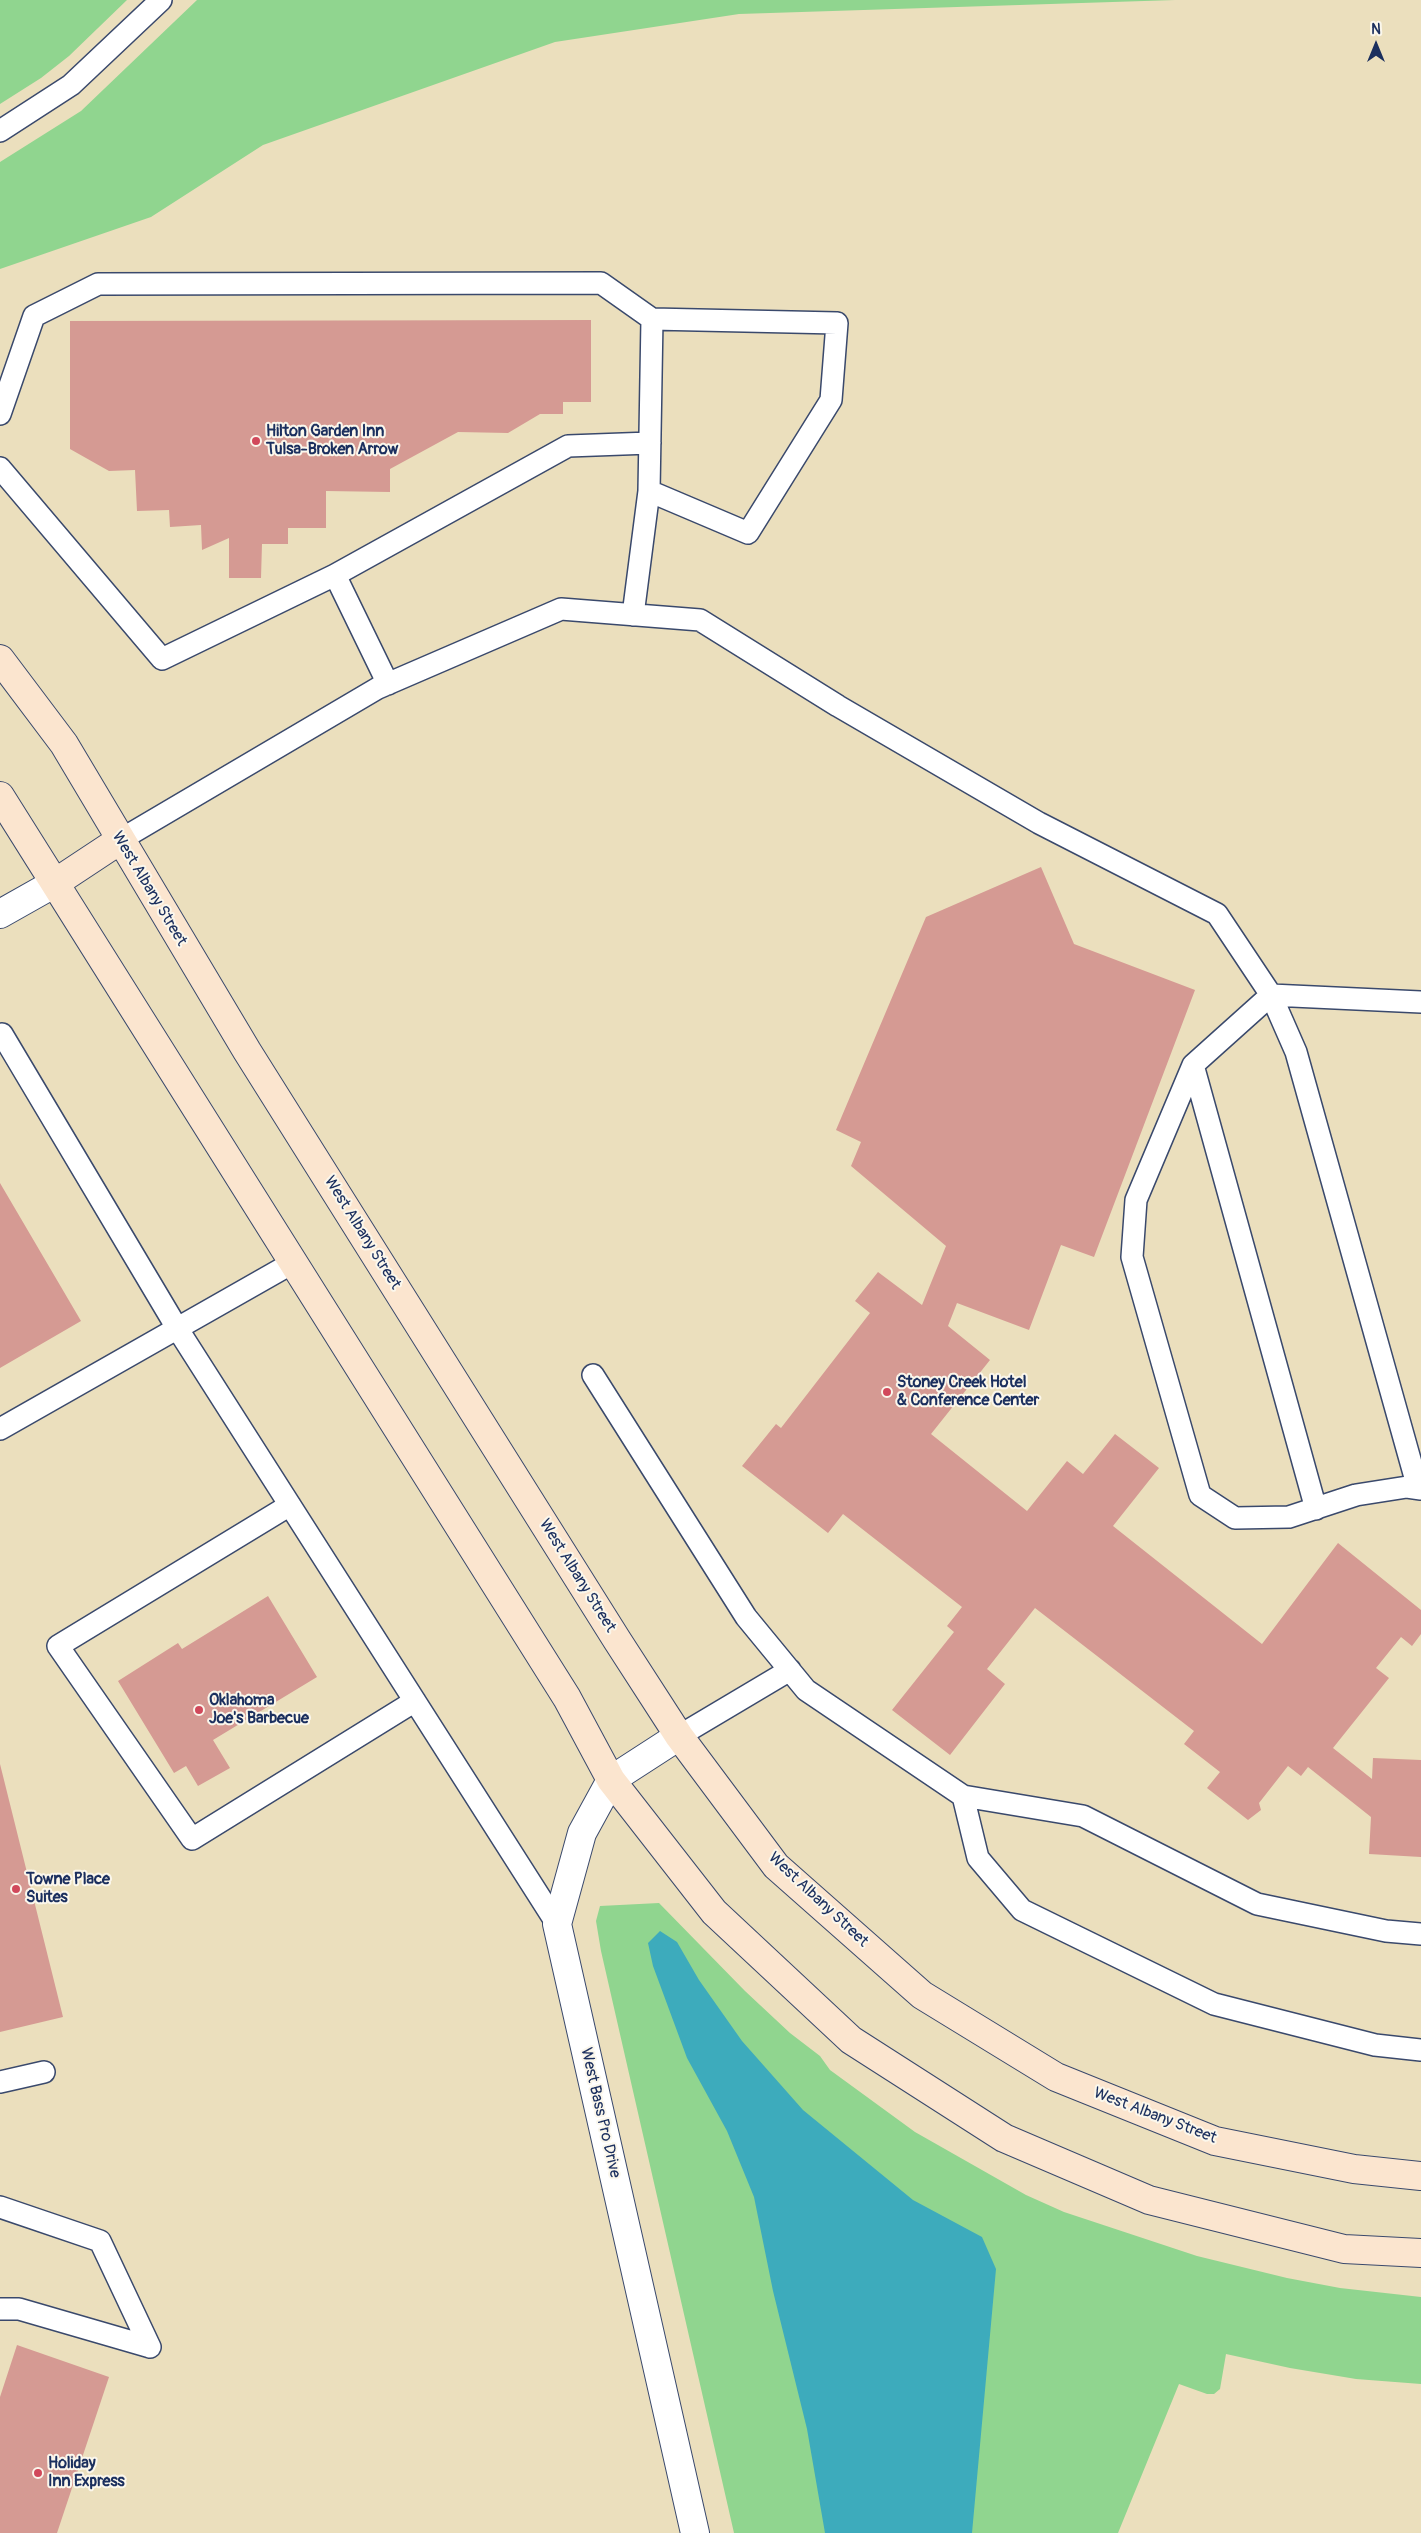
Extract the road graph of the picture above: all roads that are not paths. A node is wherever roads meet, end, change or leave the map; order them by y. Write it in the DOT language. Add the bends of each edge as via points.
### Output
graph roads {
  1 [pos="161,0"];
  2 [pos="0,131"];
  3 [pos="652,319"];
  4 [pos="0,414"];
  5 [pos="650,443"];
  6 [pos="0,468"];
  7 [pos="649,491"];
  8 [pos="335,575"];
  9 [pos="633,615"];
  10 [pos="0,660"];
  11 [pos="388,684"];
  12 [pos="0,796"];
  13 [pos="120,840"];
  14 [pos="55,883"];
  15 [pos="0,914"];
  16 [pos="1271,995"];
  17 [pos="1421,1002"];
  18 [pos="0,1035"];
  19 [pos="1193,1065"];
  20 [pos="294,1262"];
  21 [pos="177,1328"];
  22 [pos="593,1375"];
  23 [pos="0,1429"];
  24 [pos="1420,1488"];
  25 [pos="290,1505"];
  26 [pos="1316,1508"];
  27 [pos="790,1670"];
  28 [pos="415,1701"];
  29 [pos="679,1736"];
  30 [pos="611,1780"];
  31 [pos="963,1796"];
  32 [pos="558,1924"];
  33 [pos="1421,1934"];
  34 [pos="1421,2050"];
  35 [pos="44,2072"];
  36 [pos="0,2082"];
  37 [pos="1421,2176"];
  38 [pos="0,2207"];
  39 [pos="1421,2254"];
  40 [pos="0,2308"];
  41 [pos="695,2533"];
  1 -- 2 [label="lane" via="70,85"];
  3 -- 4 [label="lane" via="601,283 98,284 34,316"];
  3 -- 5 [label="lane"];
  3 -- 7 [label="lane" via="837,323 831,400 748,532"];
  5 -- 7 [label="lane"];
  5 -- 8 [label="lane" via="568,446"];
  6 -- 8 [label="lane" via="162,660"];
  7 -- 9 [label="lane"];
  8 -- 11 [label="lane"];
  9 -- 11 [label="lane" via="561,610"];
  9 -- 16 [label="lane" via="700,620 838,706 1039,823 1217,914"];
  10 -- 13 [label="main road, West Albany Street" via="64,744"];
  11 -- 13 [label="lane"];
  12 -- 14 [label="main road"];
  13 -- 14 [label="main road"];
  13 -- 29 [label="main road, West Albany Street" via="247,1052"];
  14 -- 15 [label="street"];
  14 -- 20 [label="main road"];
  16 -- 17 [label="lane"];
  16 -- 19 [label="lane"];
  16 -- 24 [label="lane" via="1296,1052"];
  18 -- 21 [label="lane"];
  19 -- 26 [label="lane"];
  19 -- 26 [label="lane" via="1136,1200 1132,1257 1200,1495 1235,1518 1289,1517"];
  20 -- 21 [label="lane"];
  20 -- 30 [label="main road" via="567,1698"];
  21 -- 23 [label="lane"];
  21 -- 25 [label="lane"];
  22 -- 27 [label="lane" via="746,1617"];
  24 -- 26 [label="lane" via="1356,1495"];
  25 -- 28 [label="lane"];
  25 -- 28 [label="lane" via="58,1646 192,1839"];
  27 -- 29 [label="lane"];
  27 -- 31 [label="lane" via="806,1690"];
  28 -- 32 [label="lane"];
  29 -- 30 [label="street, West Bass Pro Drive"];
  29 -- 37 [label="main road, West Albany Street" via="776,1866 922,1995 1056,2077 1215,2141 1354,2169"];
  30 -- 32 [label="street, West Bass Pro Drive" via="582,1833"];
  30 -- 39 [label="main road" via="714,1912 851,2040 1004,2138 1148,2200 1344,2249"];
  31 -- 33 [label="lane" via="1083,1816 1257,1904 1386,1931"];
  31 -- 34 [label="lane" via="978,1858 1022,1910 1214,2004 1375,2045"];
  32 -- 41 [label="street, West Bass Pro Drive"];
  35 -- 36 [label="lane"];
  38 -- 40 [label="lane" via="100,2240 150,2347 19,2309"];
}
